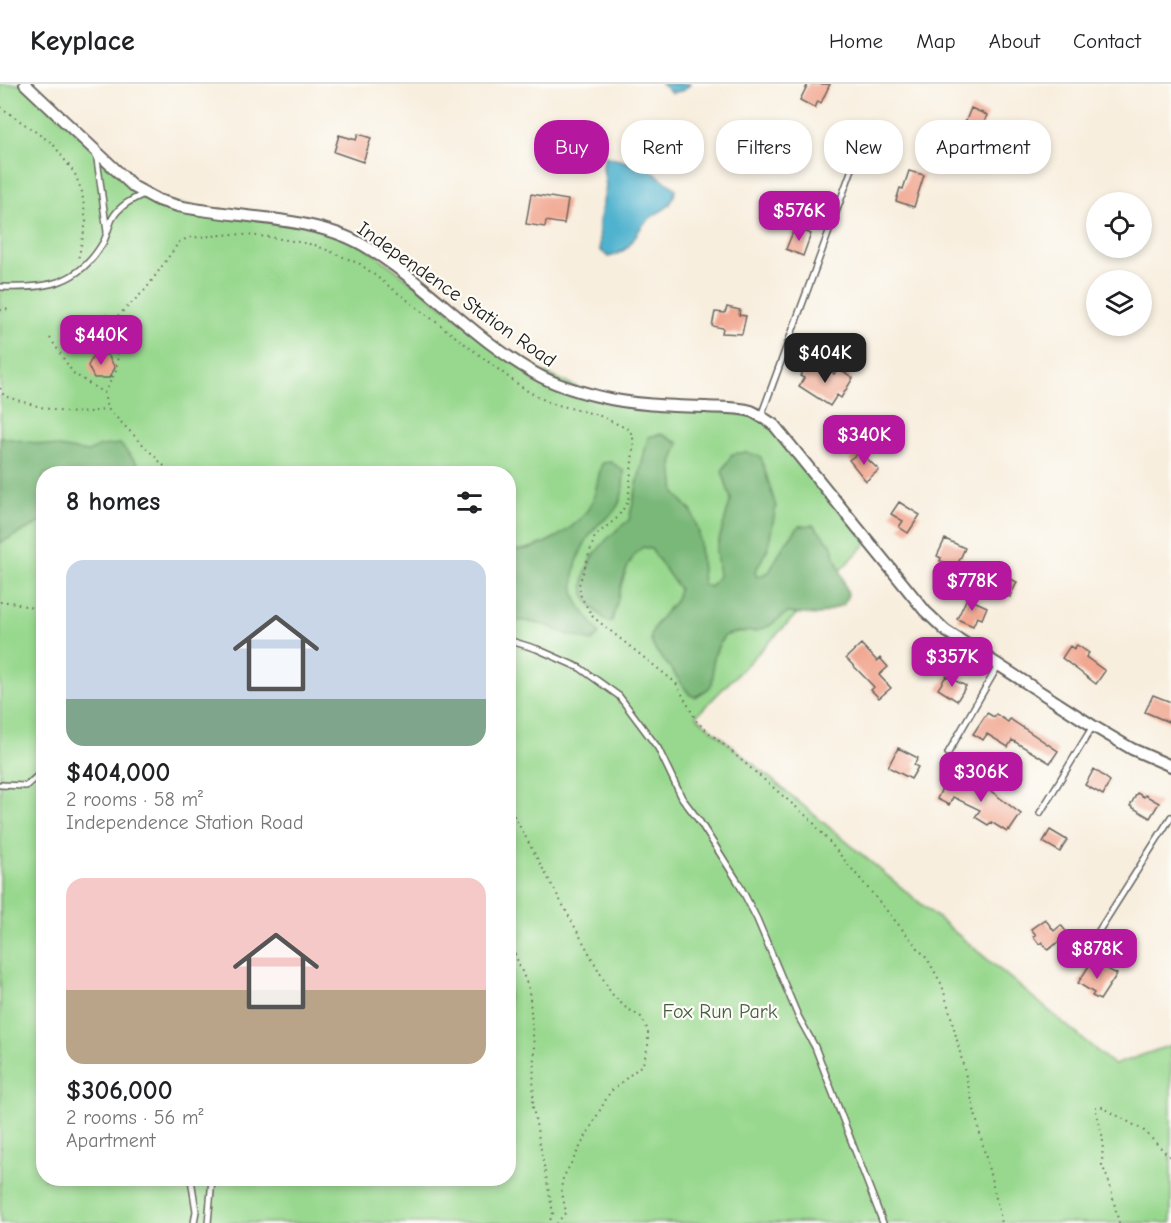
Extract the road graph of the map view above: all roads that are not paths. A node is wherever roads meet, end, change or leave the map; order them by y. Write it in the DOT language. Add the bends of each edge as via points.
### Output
graph roads {
  1 [pos="25,84"];
  2 [pos="95,150"];
  3 [pos="850,174"];
  4 [pos="146,193"];
  5 [pos="107,233"];
  6 [pos="0,287"];
  7 [pos="761,416"];
  8 [pos="516,642"];
  9 [pos="998,666"];
  10 [pos="1093,726"];
  11 [pos="948,753"];
  12 [pos="1171,766"];
  13 [pos="36,778"];
  14 [pos="0,785"];
  15 [pos="1040,813"];
  16 [pos="1171,817"];
  17 [pos="1094,940"];
  18 [pos="192,1186"];
  19 [pos="211,1186"];
  20 [pos="194,1223"];
  21 [pos="208,1223"];
  22 [pos="882,1223"];
  1 -- 2 [label="street, Independence Station Road"];
  2 -- 4 [label="street, Independence Station Road" via="134,187"];
  2 -- 5 [label="lane"];
  3 -- 7 [label="lane"];
  4 -- 5 [label="lane" via="125,203"];
  4 -- 7 [label="street, Independence Station Road" via="177,206 312,226 340,234 394,267 511,358 558,385 628,402 741,409"];
  5 -- 6 [label="lane" via="86,266 66,280 30,288"];
  7 -- 9 [label="street, Independence Station Road" via="774,425 926,611 956,639"];
  8 -- 22 [label="lane" via="580,668 619,696 658,748 682,798 738,882 757,919 815,1047"];
  9 -- 10 [label="street, Independence Station Road"];
  9 -- 11 [label="lane"];
  10 -- 12 [label="street, Independence Station Road"];
  10 -- 15 [label="lane"];
  13 -- 14 [label="lane" via="27,786"];
  16 -- 17 [label="lane"];
  18 -- 20 [label="lane"];
  19 -- 21 [label="lane"];
}
